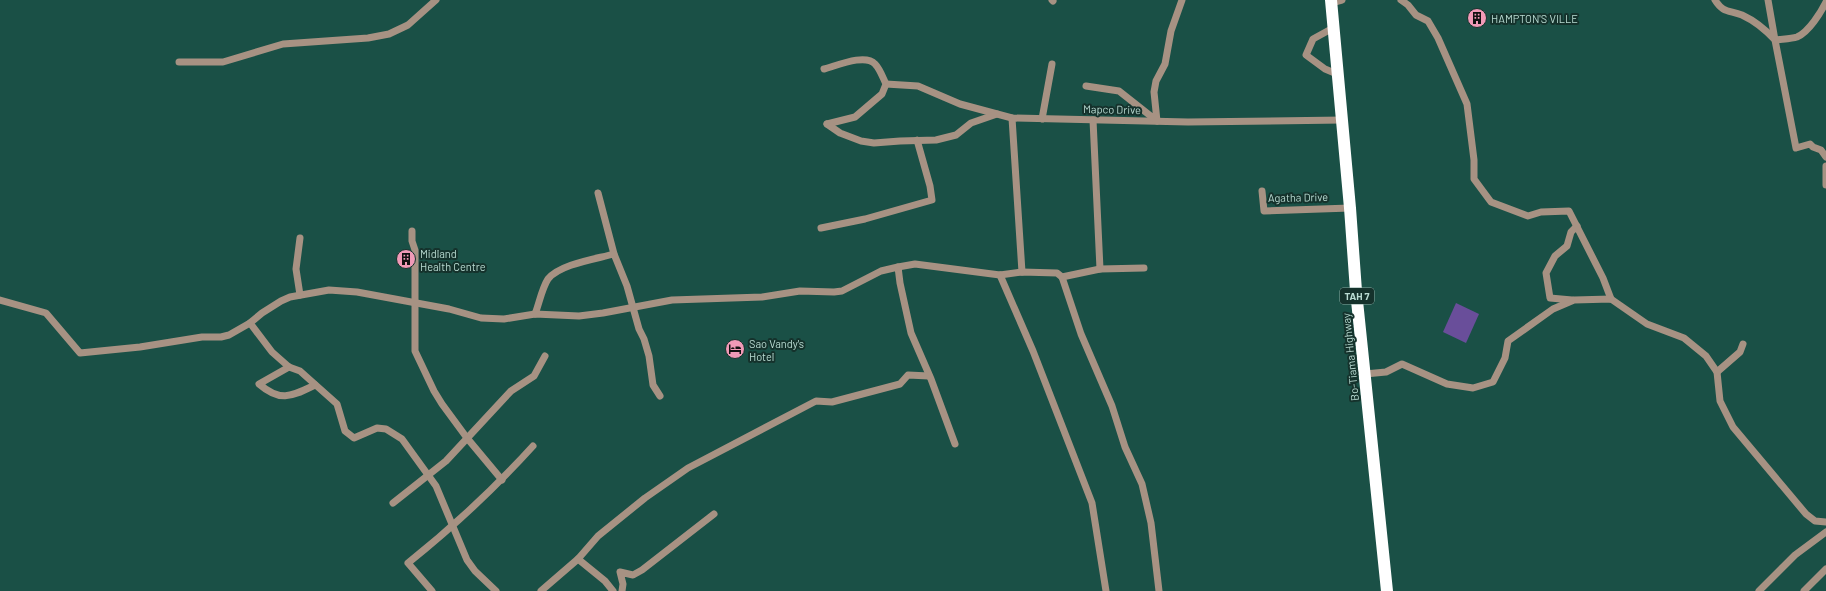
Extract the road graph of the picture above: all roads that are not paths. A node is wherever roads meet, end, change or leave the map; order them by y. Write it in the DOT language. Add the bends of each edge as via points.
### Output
graph roads {
  1 [pos="436,0"];
  2 [pos="1182,0"];
  3 [pos="1401,0"];
  4 [pos="1715,0"];
  5 [pos="1768,0"];
  6 [pos="1335,1"];
  7 [pos="1408,2"];
  8 [pos="1826,2"];
  9 [pos="1333,28"];
  10 [pos="1775,40"];
  11 [pos="179,62"];
  12 [pos="1052,64"];
  13 [pos="824,69"];
  14 [pos="1337,74"];
  15 [pos="886,84"];
  16 [pos="1086,86"];
  17 [pos="997,114"];
  18 [pos="1012,118"];
  19 [pos="1042,119"];
  20 [pos="1093,120"];
  21 [pos="1342,120"];
  22 [pos="1157,121"];
  23 [pos="917,140"];
  24 [pos="1826,157"];
  25 [pos="1826,166"];
  26 [pos="1826,185"];
  27 [pos="1262,191"];
  28 [pos="598,193"];
  29 [pos="1350,208"];
  30 [pos="1577,226"];
  31 [pos="821,228"];
  32 [pos="412,231"];
  33 [pos="300,238"];
  34 [pos="614,254"];
  35 [pos="898,267"];
  36 [pos="1144,268"];
  37 [pos="1100,269"];
  38 [pos="1022,272"];
  39 [pos="1000,275"];
  40 [pos="1062,277"];
  41 [pos="300,295"];
  42 [pos="1610,299"];
  43 [pos="0,300"];
  44 [pos="1574,300"];
  45 [pos="414,302"];
  46 [pos="632,307"];
  47 [pos="535,314"];
  48 [pos="250,323"];
  49 [pos="1743,344"];
  50 [pos="545,356"];
  51 [pos="289,367"];
  52 [pos="1717,372"];
  53 [pos="1365,374"];
  54 [pos="929,376"];
  55 [pos="315,385"];
  56 [pos="660,396"];
  57 [pos="467,438"];
  58 [pos="955,444"];
  59 [pos="533,446"];
  60 [pos="429,476"];
  61 [pos="502,480"];
  62 [pos="393,503"];
  63 [pos="714,514"];
  64 [pos="1826,522"];
  65 [pos="454,526"];
  66 [pos="1826,532"];
  67 [pos="578,558"];
  68 [pos="1826,568"];
  69 [pos="432,591"];
  70 [pos="496,591"];
  71 [pos="541,591"];
  72 [pos="613,591"];
  73 [pos="622,591"];
  74 [pos="1106,591"];
  75 [pos="1159,591"];
  76 [pos="1387,591"];
  77 [pos="1759,591"];
  78 [pos="1804,591"];
  1 -- 11 [label="street" via="408,25 389,34 283,44 223,62"];
  2 -- 22 [label="street" via="1171,31 1165,64 1156,81 1154,92"];
  3 -- 7 [label="street"];
  4 -- 10 [label="street" via="1720,8 1742,15 1765,28"];
  5 -- 10 [label="street"];
  6 -- 9 [label="highway, Bo-Tiama Highway / TAH 7"];
  7 -- 30 [label="street" via="1416,15 1428,21 1438,38 1467,104 1474,179 1491,202 1528,216 1541,212 1569,211"];
  8 -- 10 [label="street" via="1811,25 1798,37"];
  9 -- 14 [label="highway, Bo-Tiama Highway / TAH 7"];
  9 -- 14 [label="street" via="1313,39 1306,55 1324,69"];
  10 -- 24 [label="street" via="1796,148 1810,144 1822,150"];
  12 -- 19 [label="street"];
  13 -- 15 [label="street" via="854,60 866,60 875,64"];
  14 -- 21 [label="highway, Bo-Tiama Highway / TAH 7"];
  15 -- 17 [label="street, Mapco Drive" via="918,86 960,104"];
  15 -- 23 [label="street" via="882,94 855,117 827,124 840,134 861,141 874,143"];
  16 -- 22 [label="street" via="1119,91"];
  17 -- 18 [label="street, Mapco Drive"];
  17 -- 23 [label="street" via="971,123 956,135 936,140"];
  18 -- 19 [label="street, Mapco Drive"];
  18 -- 38 [label="street"];
  19 -- 20 [label="street, Mapco Drive"];
  20 -- 22 [label="street, Mapco Drive"];
  20 -- 37 [label="street"];
  21 -- 22 [label="street, Mapco Drive"];
  21 -- 29 [label="highway, Bo-Tiama Highway / TAH 7"];
  23 -- 31 [label="street" via="932,200 865,219"];
  25 -- 26 [label="street"];
  27 -- 29 [label="street, Agatha Drive" via="1264,211"];
  28 -- 34 [label="street"];
  29 -- 53 [label="highway, Bo-Tiama Highway / TAH 7"];
  30 -- 42 [label="street" via="1603,278"];
  30 -- 44 [label="street" via="1571,232 1568,246 1555,256 1546,273 1550,298"];
  32 -- 45 [label="street" via="415,250"];
  33 -- 41 [label="street" via="296,269"];
  34 -- 46 [label="street" via="627,286"];
  34 -- 47 [label="street" via="556,272 548,280"];
  35 -- 39 [label="street" via="915,264"];
  35 -- 46 [label="street" via="881,271 838,291 800,291 766,296 672,300"];
  35 -- 54 [label="street" via="911,333"];
  36 -- 37 [label="street"];
  37 -- 40 [label="street"];
  38 -- 39 [label="street"];
  38 -- 40 [label="street" via="1057,273"];
  39 -- 74 [label="street" via="1033,351 1092,503"];
  40 -- 75 [label="street" via="1112,406 1125,447 1142,484 1151,522"];
  41 -- 45 [label="street" via="342,290"];
  41 -- 48 [label="street" via="281,301"];
  42 -- 44 [label="street"];
  42 -- 52 [label="street" via="1646,324 1684,338 1706,356"];
  43 -- 48 [label="street" via="46,313 80,353 202,337 222,337"];
  44 -- 53 [label="street" via="1553,309 1508,341 1505,358 1493,382 1473,388 1447,384 1402,364 1386,372"];
  45 -- 47 [label="street" via="481,318 504,319"];
  45 -- 57 [label="street" via="415,351 434,391"];
  46 -- 47 [label="street" via="579,316"];
  46 -- 56 [label="street" via="649,356 654,385"];
  48 -- 51 [label="street" via="272,352"];
  49 -- 52 [label="street" via="1740,352"];
  50 -- 57 [label="street" via="534,376 511,391"];
  51 -- 55 [label="street" via="300,371"];
  51 -- 55 [label="street" via="259,384 272,393 289,397"];
  52 -- 64 [label="street" via="1720,401 1733,427 1806,514 1815,521"];
  53 -- 76 [label="highway, Bo-Tiama Highway / TAH 7"];
  54 -- 58 [label="street"];
  54 -- 67 [label="street" via="908,375 900,384 832,402 816,401 806,406 688,468 598,536"];
  55 -- 60 [label="street" via="337,404 345,431 349,435 354,438 377,428 386,429 402,439"];
  57 -- 60 [label="street"];
  57 -- 61 [label="street"];
  59 -- 61 [label="street"];
  60 -- 62 [label="street"];
  60 -- 65 [label="street" via="441,495"];
  61 -- 65 [label="street"];
  63 -- 73 [label="street" via="642,570 633,575 620,572"];
  65 -- 69 [label="street" via="408,563"];
  65 -- 70 [label="street" via="467,560"];
  66 -- 77 [label="street" via="1795,555"];
  67 -- 71 [label="street"];
  67 -- 72 [label="street"];
  68 -- 78 [label="street"];
}
